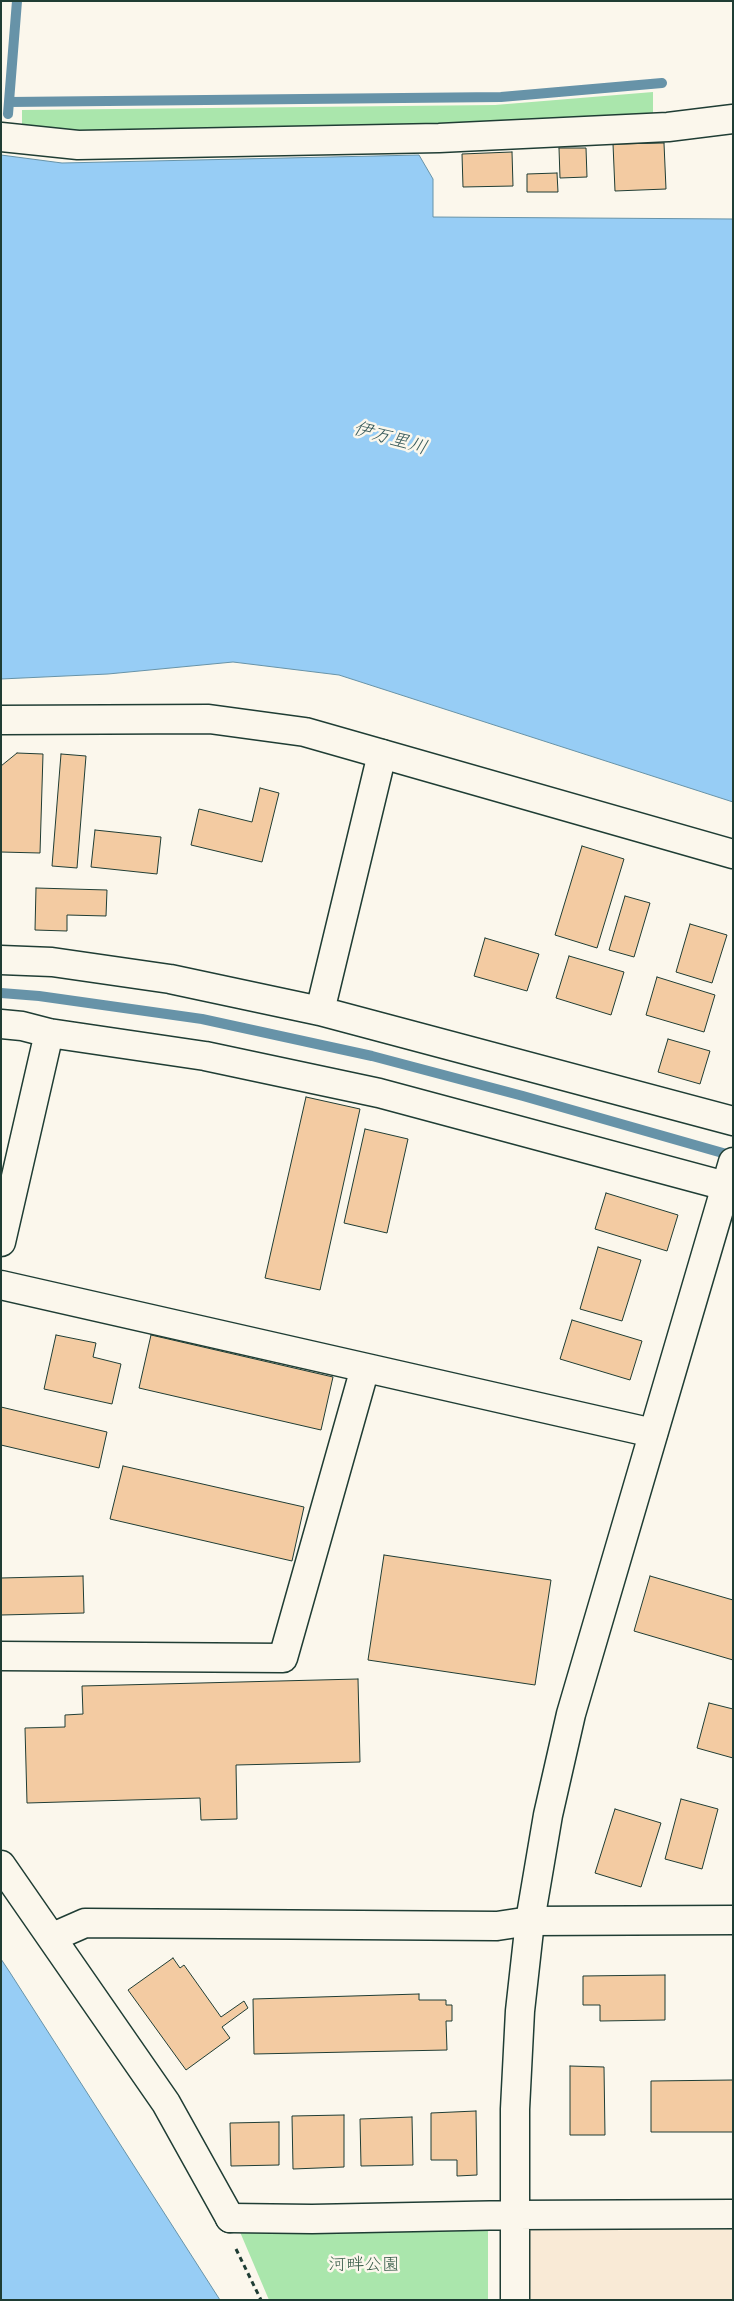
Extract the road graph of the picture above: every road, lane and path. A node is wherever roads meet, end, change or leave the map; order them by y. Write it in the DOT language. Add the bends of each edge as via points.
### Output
graph roads {
  1 [pos="733,119"];
  2 [pos="1,137"];
  3 [pos="1,720"];
  4 [pos="382,754"];
  5 [pos="733,854"];
  6 [pos="1,960"];
  7 [pos="320,1011"];
  8 [pos="1,1024"];
  9 [pos="49,1033"];
  10 [pos="733,1121"];
  11 [pos="730,1179"];
  12 [pos="1,1242"];
  13 [pos="1,1285"];
  14 [pos="365,1368"];
  15 [pos="653,1434"];
  16 [pos="1,1656"];
  17 [pos="1,1865"];
  18 [pos="733,1920"];
  19 [pos="530,1921"];
  20 [pos="53,1937"];
  21 [pos="733,2214"];
  22 [pos="515,2215"];
  23 [pos="230,2218"];
  24 [pos="261,2300"];
  25 [pos="515,2300"];
  1 -- 2 [label="street" via="668,127 430,138 78,145"];
  3 -- 4 [label="street" via="209,719 305,732"];
  4 -- 5 [label="street"];
  4 -- 7 [label="street"];
  6 -- 7 [label="street" via="52,962 170,978"];
  7 -- 10 [label="street"];
  8 -- 9 [label="street"];
  9 -- 11 [label="street" via="205,1056 379,1093"];
  9 -- 12 [label="street"];
  11 -- 15 [label="street"];
  13 -- 14 [label="street"];
  14 -- 15 [label="street"];
  14 -- 16 [label="street" via="283,1658"];
  15 -- 19 [label="street" via="571,1714 548,1815"];
  17 -- 20 [label="street"];
  18 -- 19 [label="street"];
  19 -- 20 [label="street" via="497,1926 85,1923"];
  19 -- 22 [label="street" via="514,2109"];
  20 -- 23 [label="street" via="166,2103"];
  21 -- 22 [label="street"];
  22 -- 23 [label="street" via="312,2220"];
  22 -- 25 [label="street"];
  23 -- 24 [label="path" via="231,2240"];
}
